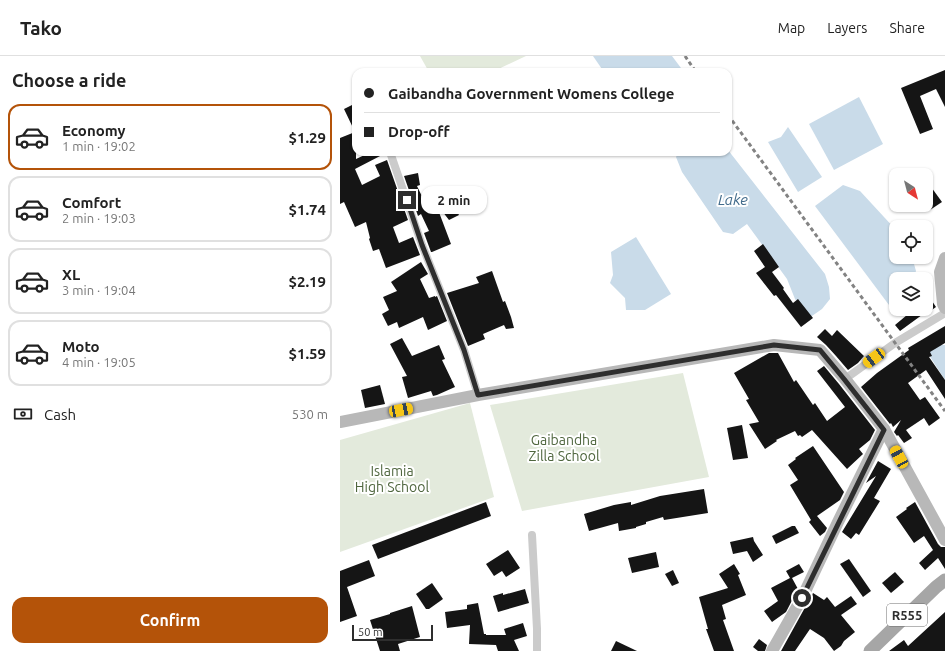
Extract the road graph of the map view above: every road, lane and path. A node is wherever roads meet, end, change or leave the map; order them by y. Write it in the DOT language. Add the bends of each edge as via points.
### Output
graph roads {
  1 [pos="391,156"];
  2 [pos="945,258"];
  3 [pos="945,308"];
  4 [pos="945,313"];
  5 [pos="844,379"];
  6 [pos="478,395"];
  7 [pos="340,422"];
  8 [pos="884,430"];
  9 [pos="532,536"];
  10 [pos="945,540"];
  11 [pos="945,580"];
  12 [pos="537,651"];
  13 [pos="772,651"];
  14 [pos="870,651"];
  1 -- 6 [label="street" via="422,245 464,350"];
  2 -- 3 [label="street" via="940,272"];
  4 -- 5 [label="street" via="895,343"];
  5 -- 6 [label="street" via="820,350 774,345"];
  5 -- 8 [label="street"];
  6 -- 7 [label="street"];
  8 -- 10 [label="street"];
  8 -- 13 [label="street" via="802,598"];
  9 -- 12 [label="street"];
  11 -- 14 [label="main road, R555"];
}
